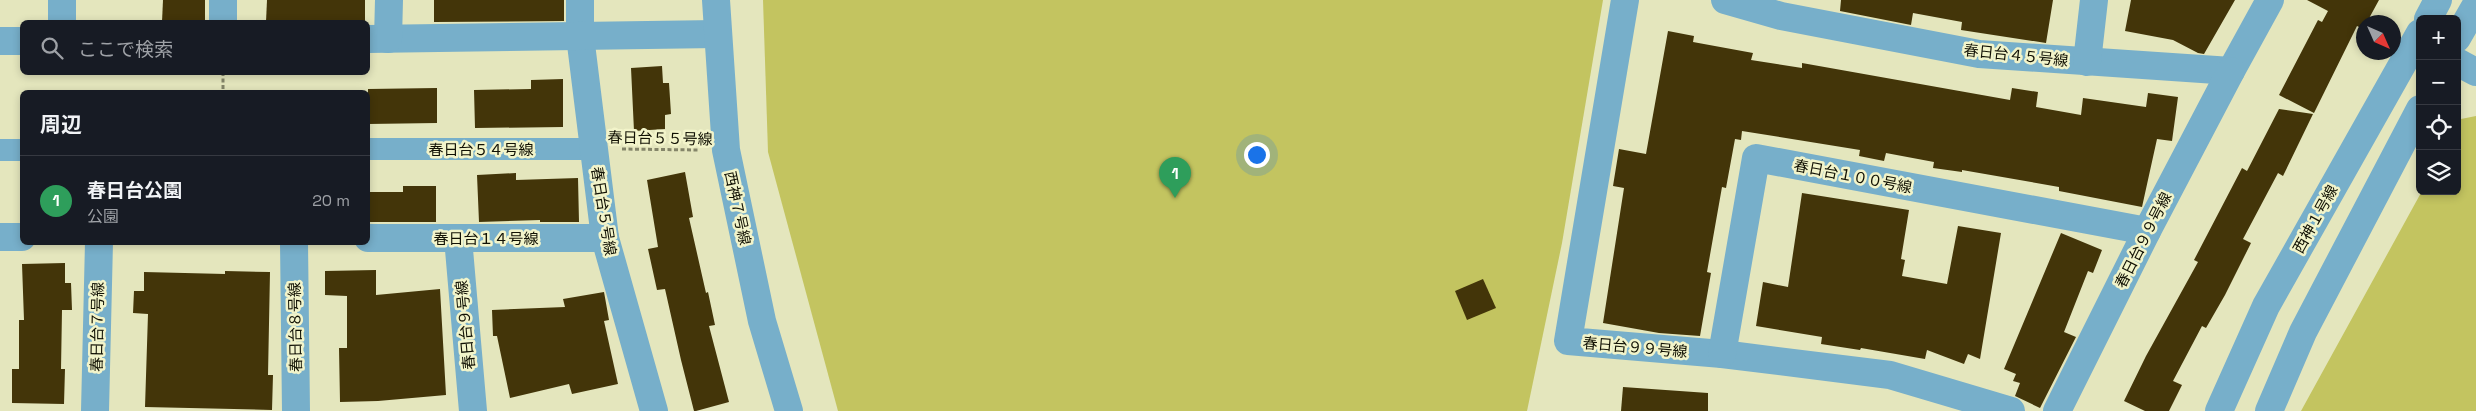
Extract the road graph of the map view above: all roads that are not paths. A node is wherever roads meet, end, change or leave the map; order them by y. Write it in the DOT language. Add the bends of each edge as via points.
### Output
graph roads {
  1 [pos="62,0"];
  2 [pos="223,0"];
  3 [pos="389,0"];
  4 [pos="580,0"];
  5 [pos="716,0"];
  6 [pos="1625,0"];
  7 [pos="1725,0"];
  8 [pos="2094,0"];
  9 [pos="2270,0"];
  10 [pos="2438,0"];
  11 [pos="2476,5"];
  12 [pos="1783,8"];
  13 [pos="2430,15"];
  14 [pos="62,20"];
  15 [pos="223,20"];
  16 [pos="2461,31"];
  17 [pos="718,34"];
  18 [pos="580,36"];
  19 [pos="378,39"];
  20 [pos="0,41"];
  21 [pos="20,41"];
  22 [pos="2416,41"];
  23 [pos="2088,62"];
  24 [pos="2461,64"];
  25 [pos="2231,71"];
  26 [pos="2476,72"];
  27 [pos="2416,117"];
  28 [pos="370,149"];
  29 [pos="594,149"];
  30 [pos="0,150"];
  31 [pos="20,150"];
  32 [pos="2147,231"];
  33 [pos="0,237"];
  34 [pos="20,237"];
  35 [pos="370,238"];
  36 [pos="458,238"];
  37 [pos="605,238"];
  38 [pos="99,245"];
  39 [pos="294,245"];
  40 [pos="1722,354"];
  41 [pos="95,411"];
  42 [pos="296,411"];
  43 [pos="473,411"];
  44 [pos="654,411"];
  45 [pos="789,411"];
  46 [pos="2011,411"];
  47 [pos="2057,411"];
  48 [pos="2219,411"];
  49 [pos="2270,411"];
  1 -- 14 [label="street"];
  2 -- 15 [label="street"];
  3 -- 19 [label="street"];
  4 -- 18 [label="street, 春日台５号線"];
  5 -- 17 [label="street, 西神７号線"];
  6 -- 40 [label="street, 春日台９９号線" via="1568,340"];
  7 -- 12 [label="street, 春日台４５号線"];
  8 -- 23 [label="street"];
  9 -- 25 [label="street"];
  10 -- 13 [label="street, 西神１号線"];
  11 -- 16 [label="street"];
  12 -- 23 [label="street, 春日台４５号線" via="1979,54"];
  17 -- 18 [label="street"];
  17 -- 45 [label="street, 西神７号線" via="726,150 762,321"];
  18 -- 19 [label="street"];
  18 -- 29 [label="street, 春日台５号線"];
  20 -- 21 [label="street"];
  22 -- 48 [label="street, 西神１号線" via="2266,306"];
  23 -- 25 [label="street, 春日台４５号線"];
  24 -- 26 [label="street"];
  25 -- 32 [label="street, 春日台９９号線"];
  27 -- 49 [label="street" via="2303,332"];
  28 -- 29 [label="street, 春日台５４号線"];
  29 -- 37 [label="street, 春日台５号線"];
  30 -- 31 [label="street"];
  32 -- 40 [label="street, 春日台１００号線" via="1756,158"];
  32 -- 47 [label="street, 春日台９９号線"];
  33 -- 34 [label="street"];
  35 -- 36 [label="street, 春日台１４号線"];
  36 -- 37 [label="street, 春日台１４号線"];
  36 -- 43 [label="street, 春日台９号線"];
  37 -- 44 [label="street, 春日台５号線"];
  38 -- 41 [label="street, 春日台７号線"];
  39 -- 42 [label="street, 春日台８号線"];
  40 -- 46 [label="street, 春日台９９号線" via="1890,375"];
}
